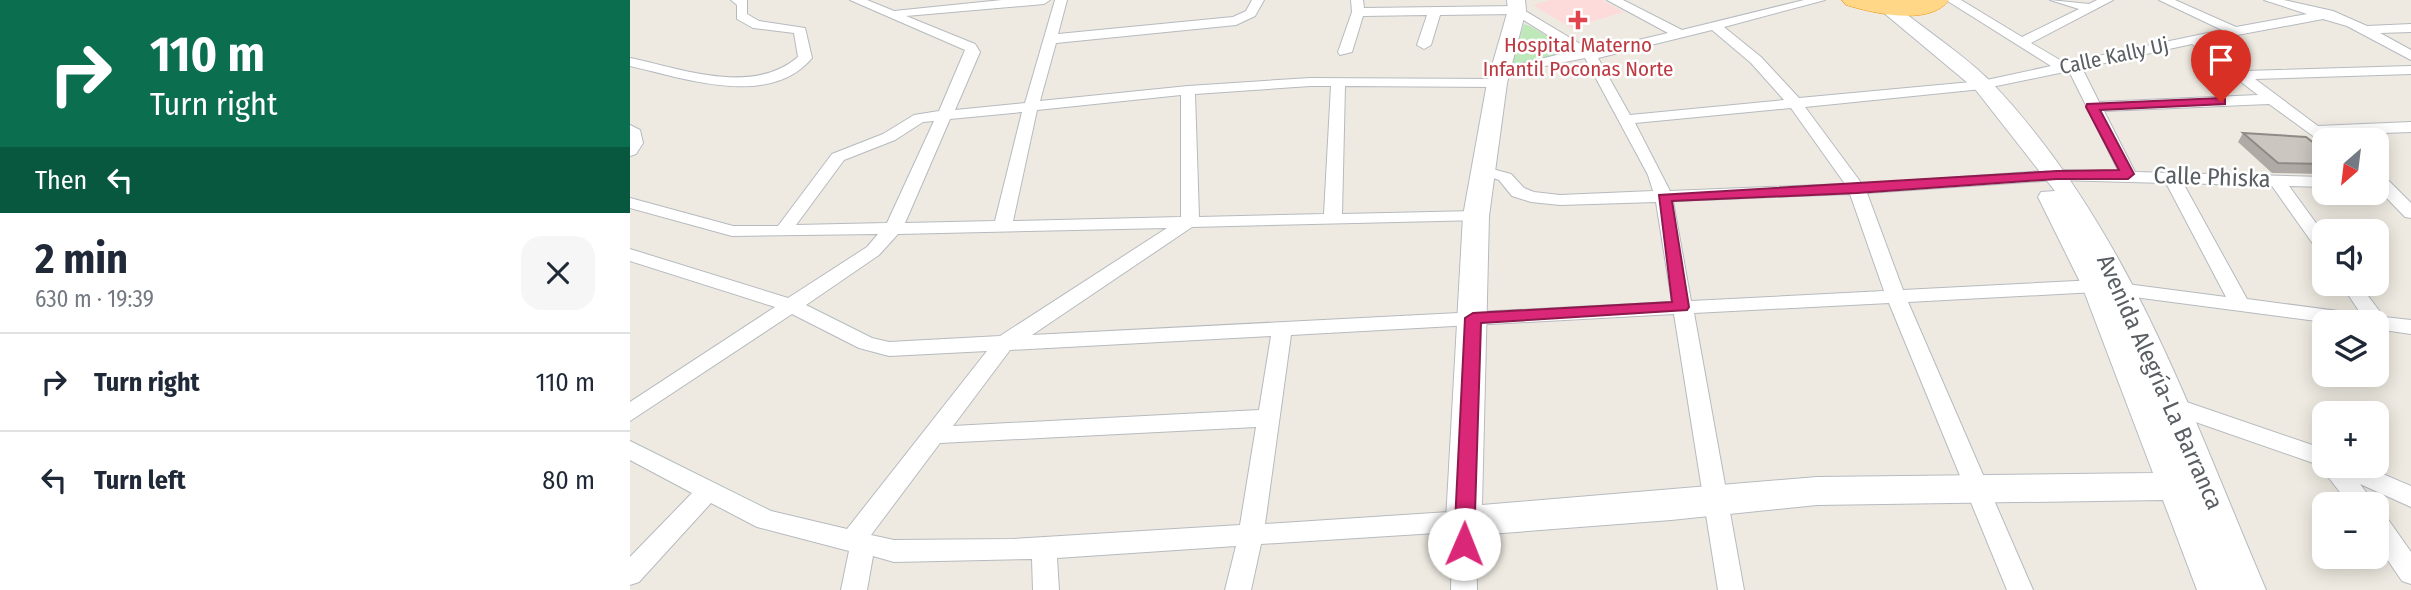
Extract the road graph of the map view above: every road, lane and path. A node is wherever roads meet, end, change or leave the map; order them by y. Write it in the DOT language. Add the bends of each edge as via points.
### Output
graph roads {
  1 [pos="737,0"];
  2 [pos="856,0"];
  3 [pos="1044,0"];
  4 [pos="1061,0"];
  5 [pos="1258,0"];
  6 [pos="1613,0"];
  7 [pos="1819,0"];
  8 [pos="1916,0"];
  9 [pos="1937,0"];
  10 [pos="1952,0"];
  11 [pos="2056,0"];
  12 [pos="2106,0"];
  13 [pos="2165,0"];
  14 [pos="2270,0"];
  15 [pos="1518,3"];
  16 [pos="1875,3"];
  17 [pos="1358,6"];
  18 [pos="2090,9"];
  19 [pos="1435,12"];
  20 [pos="893,14"];
  21 [pos="2329,14"];
  22 [pos="1714,25"];
  23 [pos="2411,27"];
  24 [pos="2365,30"];
  25 [pos="2235,31"];
  26 [pos="1679,34"];
  27 [pos="1052,39"];
  28 [pos="2195,40"];
  29 [pos="2022,43"];
  30 [pos="1424,45"];
  31 [pos="1345,52"];
  32 [pos="1588,54"];
  33 [pos="2411,56"];
  34 [pos="630,62"];
  35 [pos="2067,66"];
  36 [pos="2411,70"];
  37 [pos="630,74"];
  38 [pos="2240,75"];
  39 [pos="1498,78"];
  40 [pos="721,79"];
  41 [pos="1338,82"];
  42 [pos="1973,85"];
  43 [pos="1188,90"];
  44 [pos="2272,99"];
  45 [pos="1796,104"];
  46 [pos="1031,106"];
  47 [pos="2092,107"];
  48 [pos="944,114"];
  49 [pos="1624,120"];
  50 [pos="2411,127"];
  51 [pos="2312,129"];
  52 [pos="2389,129"];
  53 [pos="630,130"];
  54 [pos="630,151"];
  55 [pos="1485,172"];
  56 [pos="2128,174"];
  57 [pos="2046,176"];
  58 [pos="2171,176"];
  59 [pos="2276,180"];
  60 [pos="2312,182"];
  61 [pos="2389,183"];
  62 [pos="2411,187"];
  63 [pos="1857,189"];
  64 [pos="2389,191"];
  65 [pos="1664,198"];
  66 [pos="630,203"];
  67 [pos="2411,213"];
  68 [pos="1476,216"];
  69 [pos="1333,219"];
  70 [pos="1190,221"];
  71 [pos="1003,225"];
  72 [pos="894,228"];
  73 [pos="2312,230"];
  74 [pos="783,231"];
  75 [pos="630,255"];
  76 [pos="2110,287"];
  77 [pos="1895,295"];
  78 [pos="2239,302"];
  79 [pos="792,306"];
  80 [pos="1681,307"];
  81 [pos="2312,313"];
  82 [pos="1473,318"];
  83 [pos="2389,324"];
  84 [pos="2411,327"];
  85 [pos="1282,328"];
  86 [pos="1003,344"];
  87 [pos="2141,398"];
  88 [pos="2171,405"];
  89 [pos="630,413"];
  90 [pos="1269,418"];
  91 [pos="933,435"];
  92 [pos="630,450"];
  93 [pos="2312,454"];
  94 [pos="2340,478"];
  95 [pos="2369,478"];
  96 [pos="2191,485"];
  97 [pos="1975,487"];
  98 [pos="708,491"];
  99 [pos="2353,492"];
  100 [pos="2411,497"];
  101 [pos="1717,499"];
  102 [pos="1464,521"];
  103 [pos="1251,535"];
  104 [pos="2389,541"];
  105 [pos="857,542"];
  106 [pos="1044,548"];
  107 [pos="630,573"];
  108 [pos="2411,573"];
  109 [pos="854,590"];
  110 [pos="1046,590"];
  111 [pos="1238,590"];
  112 [pos="1464,590"];
  113 [pos="1731,590"];
  114 [pos="2020,590"];
  115 [pos="2216,590"];
  116 [pos="2247,590"];
  1 -- 40 [label="street" via="743,2 744,19 800,31 805,58 800,65 761,82"];
  2 -- 20 [label="street"];
  3 -- 20 [label="street"];
  4 -- 27 [label="street"];
  5 -- 27 [label="street" via="1251,13 1236,21"];
  6 -- 26 [label="street"];
  7 -- 22 [label="street"];
  8 -- 16 [label="highway"];
  9 -- 16 [label="highway" via="1916,7"];
  10 -- 29 [label="street"];
  11 -- 18 [label="street"];
  12 -- 18 [label="street"];
  13 -- 25 [label="street"];
  14 -- 21 [label="street"];
  15 -- 19 [label="street"];
  15 -- 32 [label="street"];
  15 -- 39 [label="street"];
  16 -- 42 [label="street, Avenida Alegría-La Barranca"];
  17 -- 19 [label="street"];
  17 -- 31 [label="street"];
  18 -- 29 [label="street"];
  19 -- 30 [label="street"];
  20 -- 48 [label="street" via="973,52"];
  21 -- 24 [label="street"];
  21 -- 25 [label="street, Calle Kally Uj"];
  22 -- 26 [label="street"];
  22 -- 45 [label="street" via="1756,60"];
  23 -- 24 [label="street"];
  24 -- 33 [label="street"];
  25 -- 28 [label="street, Calle Kally Uj"];
  26 -- 32 [label="street"];
  27 -- 46 [label="street"];
  28 -- 35 [label="street, Calle Kally Uj"];
  28 -- 38 [label="street"];
  29 -- 35 [label="street"];
  32 -- 39 [label="street"];
  32 -- 49 [label="street"];
  34 -- 40 [label="street"];
  35 -- 42 [label="street, Calle Kally Uj"];
  35 -- 47 [label="street"];
  36 -- 38 [label="street"];
  37 -- 40 [label="street"];
  38 -- 44 [label="street"];
  39 -- 41 [label="street"];
  39 -- 55 [label="street"];
  41 -- 43 [label="street"];
  41 -- 69 [label="street"];
  42 -- 45 [label="street, Calle Kally Uj"];
  42 -- 57 [label="street, Avenida Alegría-La Barranca"];
  43 -- 46 [label="street"];
  43 -- 70 [label="street"];
  44 -- 47 [label="street"];
  44 -- 51 [label="street"];
  45 -- 49 [label="street, Calle Kally Uj"];
  45 -- 63 [label="street"];
  46 -- 48 [label="street"];
  46 -- 71 [label="street"];
  47 -- 56 [label="street"];
  48 -- 72 [label="street"];
  48 -- 74 [label="street" via="919,118 889,137 838,158"];
  49 -- 65 [label="street"];
  50 -- 52 [label="street"];
  53 -- 54 [label="street" via="635,132 635,143"];
  55 -- 65 [label="street" via="1505,177 1518,192 1531,197"];
  55 -- 68 [label="street"];
  56 -- 57 [label="street, Calle Phiska"];
  56 -- 58 [label="street, Calle Phiska"];
  57 -- 63 [label="street"];
  57 -- 76 [label="street, Avenida Alegría-La Barranca" via="2058,209"];
  58 -- 59 [label="street, Calle Phiska"];
  58 -- 78 [label="street"];
  59 -- 60 [label="street, Calle Phiska"];
  59 -- 73 [label="street"];
  61 -- 62 [label="street"];
  63 -- 65 [label="street"];
  63 -- 77 [label="street"];
  64 -- 67 [label="street"];
  65 -- 80 [label="street"];
  66 -- 74 [label="street" via="732,231"];
  68 -- 69 [label="street"];
  68 -- 82 [label="street"];
  69 -- 70 [label="street"];
  70 -- 71 [label="street"];
  70 -- 86 [label="street"];
  71 -- 72 [label="street"];
  72 -- 74 [label="street"];
  72 -- 79 [label="street" via="873,251"];
  75 -- 79 [label="street"];
  76 -- 77 [label="street"];
  76 -- 78 [label="street"];
  76 -- 87 [label="street, Avenida Alegría-La Barranca"];
  76 -- 88 [label="street, Avenida Alegría-La Barranca"];
  77 -- 80 [label="street"];
  77 -- 97 [label="street"];
  78 -- 81 [label="street"];
  79 -- 86 [label="street" via="889,349"];
  79 -- 89 [label="street"];
  80 -- 82 [label="street"];
  80 -- 101 [label="street"];
  82 -- 85 [label="street"];
  82 -- 102 [label="street"];
  83 -- 84 [label="street"];
  85 -- 86 [label="street"];
  85 -- 90 [label="street"];
  86 -- 91 [label="street"];
  87 -- 88 [label="street"];
  87 -- 96 [label="street, Avenida Alegría-La Barranca"];
  88 -- 93 [label="street"];
  88 -- 96 [label="street, Avenida Alegría-La Barranca"];
  90 -- 91 [label="street"];
  90 -- 103 [label="street"];
  91 -- 105 [label="street"];
  92 -- 98 [label="street"];
  94 -- 99 [label="street"];
  95 -- 100 [label="street"];
  96 -- 97 [label="street"];
  96 -- 115 [label="street, Avenida Alegría-La Barranca"];
  96 -- 116 [label="street, Avenida Alegría-La Barranca"];
  97 -- 101 [label="street"];
  97 -- 114 [label="street"];
  98 -- 105 [label="street" via="766,520"];
  98 -- 107 [label="street"];
  101 -- 102 [label="street"];
  101 -- 113 [label="street"];
  102 -- 103 [label="street"];
  102 -- 112 [label="street"];
  103 -- 106 [label="street"];
  103 -- 111 [label="street"];
  104 -- 108 [label="street"];
  105 -- 106 [label="street" via="894,551"];
  105 -- 109 [label="street"];
  106 -- 110 [label="street"];
}
